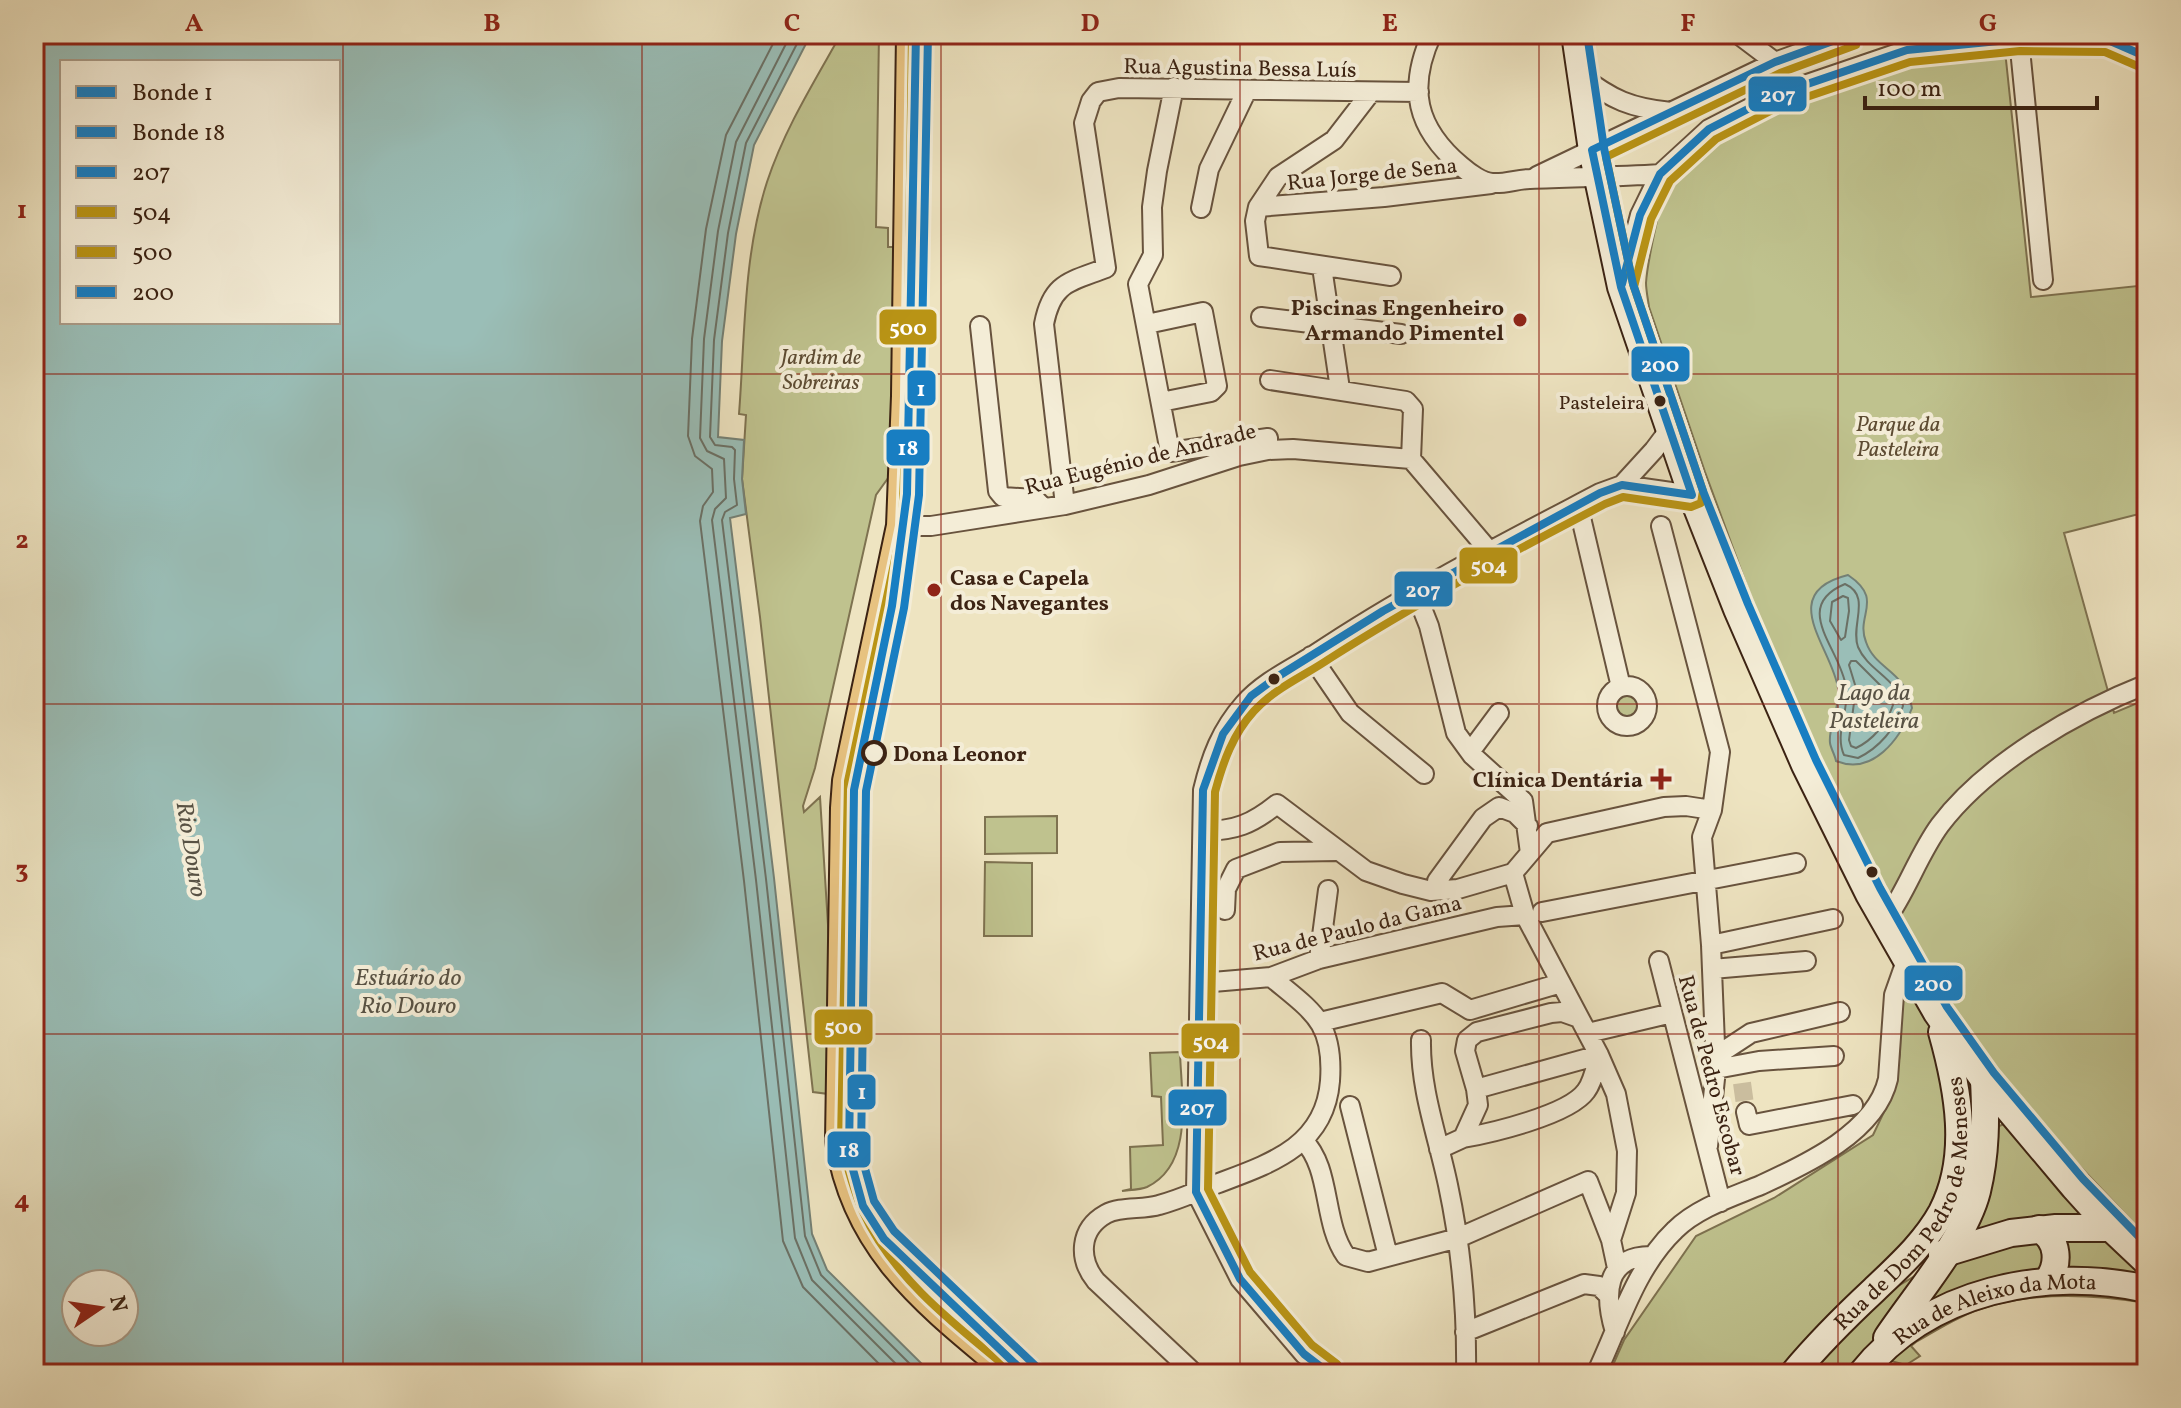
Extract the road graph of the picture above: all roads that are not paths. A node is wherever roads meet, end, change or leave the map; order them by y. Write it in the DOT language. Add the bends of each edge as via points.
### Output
graph roads {
  1 [pos="912,34"];
  2 [pos="1432,34"];
  3 [pos="1575,34"];
  4 [pos="1738,34"];
  5 [pos="1852,34"];
  6 [pos="2019,39"];
  7 [pos="2147,57"];
  8 [pos="1775,62"];
  9 [pos="1580,75"];
  10 [pos="1174,87"];
  11 [pos="1247,90"];
  12 [pos="1333,92"];
  13 [pos="1371,92"];
  14 [pos="1419,92"];
  15 [pos="1674,112"];
  16 [pos="1339,130"];
  17 [pos="1592,150"];
  18 [pos="1660,174"];
  19 [pos="1598,178"];
  20 [pos="1531,179"];
  21 [pos="1491,184"];
  22 [pos="1201,208"];
  23 [pos="1256,214"];
  24 [pos="1322,267"];
  25 [pos="1391,276"];
  26 [pos="2043,280"];
  27 [pos="1621,287"];
  28 [pos="1261,317"];
  29 [pos="1147,324"];
  30 [pos="1330,324"];
  31 [pos="980,326"];
  32 [pos="1401,334"];
  33 [pos="1270,380"];
  34 [pos="1340,389"];
  35 [pos="1161,402"];
  36 [pos="1669,430"];
  37 [pos="1268,450"];
  38 [pos="1411,459"];
  39 [pos="1622,485"];
  40 [pos="1692,495"];
  41 [pos="1065,505"];
  42 [pos="1578,505"];
  43 [pos="1044,508"];
  44 [pos="902,526"];
  45 [pos="1661,526"];
  46 [pos="1491,553"];
  47 [pos="1416,593"];
  48 [pos="1311,656"];
  49 [pos="2147,684"];
  50 [pos="1621,687"];
  51 [pos="1499,713"];
  52 [pos="1470,752"];
  53 [pos="1424,774"];
  54 [pos="1712,810"];
  55 [pos="1528,826"];
  56 [pos="1203,831"];
  57 [pos="1336,851"];
  58 [pos="1530,853"];
  59 [pos="1796,863"];
  60 [pos="1513,873"];
  61 [pos="1437,881"];
  62 [pos="1707,881"];
  63 [pos="1328,890"];
  64 [pos="1225,910"];
  65 [pos="1534,913"];
  66 [pos="1833,919"];
  67 [pos="1885,921"];
  68 [pos="1711,945"];
  69 [pos="1319,959"];
  70 [pos="1659,961"];
  71 [pos="1806,961"];
  72 [pos="1906,961"];
  73 [pos="1712,969"];
  74 [pos="1271,977"];
  75 [pos="1201,983"];
  76 [pos="1561,983"];
  77 [pos="1840,1012"];
  78 [pos="1672,1013"];
  79 [pos="1937,1013"];
  80 [pos="1320,1022"];
  81 [pos="1584,1025"];
  82 [pos="1421,1040"];
  83 [pos="1599,1055"];
  84 [pos="1834,1056"];
  85 [pos="1716,1062"];
  86 [pos="1984,1080"];
  87 [pos="1476,1089"];
  88 [pos="1853,1105"];
  89 [pos="1350,1106"];
  90 [pos="1746,1112"];
  91 [pos="1463,1138"];
  92 [pos="1303,1140"];
  93 [pos="1708,1146"];
  94 [pos="1439,1149"];
  95 [pos="1196,1192"];
  96 [pos="1721,1202"];
  97 [pos="2111,1228"];
  98 [pos="2039,1229"];
  99 [pos="1458,1238"];
  100 [pos="1611,1240"];
  101 [pos="1950,1250"];
  102 [pos="1388,1256"];
  103 [pos="1653,1256"];
  104 [pos="2147,1262"];
  105 [pos="1617,1268"];
  106 [pos="2047,1281"];
  107 [pos="2147,1289"];
  108 [pos="1609,1296"];
  109 [pos="1866,1297"];
  110 [pos="1465,1332"];
  111 [pos="1615,1332"];
  112 [pos="1869,1364"];
  113 [pos="1015,1374"];
  114 [pos="1195,1374"];
  115 [pos="1330,1374"];
  116 [pos="1466,1374"];
  117 [pos="1596,1374"];
  118 [pos="1793,1374"];
  1 -- 44 [label="main road"];
  2 -- 14 [label="street" via="1423,55"];
  3 -- 9 [label="main road"];
  4 -- 8 [label="street"];
  5 -- 8 [label="street"];
  6 -- 7 [label="street" via="2108,40"];
  6 -- 18 [label="street" via="1907,50 1814,80 1709,129"];
  6 -- 26 [label="street"];
  8 -- 15 [label="street"];
  9 -- 15 [label="street" via="1620,103"];
  9 -- 17 [label="main road"];
  10 -- 11 [label="street, Rua Agustina Bessa Luís"];
  10 -- 29 [label="street" via="1152,207 1153,255 1138,284"];
  10 -- 41 [label="street, Rua Agustina Bessa Luís" via="1098,92 1084,123 1106,268 1067,283 1048,304 1044,324"];
  11 -- 12 [label="street, Rua Agustina Bessa Luís"];
  11 -- 22 [label="street" via="1209,169"];
  12 -- 13 [label="street, Rua Agustina Bessa Luís"];
  12 -- 16 [label="street"];
  13 -- 14 [label="street, Rua Agustina Bessa Luís"];
  13 -- 16 [label="street"];
  14 -- 21 [label="street" via="1431,136 1467,171"];
  15 -- 17 [label="street"];
  16 -- 23 [label="street" via="1334,140 1278,177"];
  17 -- 19 [label="main road"];
  17 -- 20 [label="street"];
  18 -- 19 [label="street"];
  18 -- 27 [label="street" via="1640,215"];
  19 -- 20 [label="street"];
  19 -- 27 [label="main road"];
  20 -- 21 [label="street, Rua Jorge de Sena"];
  21 -- 23 [label="street, Rua Jorge de Sena"];
  23 -- 24 [label="street" via="1259,256"];
  24 -- 25 [label="street"];
  24 -- 30 [label="street"];
  27 -- 36 [label="main road"];
  28 -- 30 [label="street"];
  29 -- 35 [label="street"];
  29 -- 35 [label="street" via="1203,312 1217,386 1211,392"];
  30 -- 32 [label="street"];
  30 -- 34 [label="street"];
  31 -- 43 [label="street" via="998,491 1003,497 1035,499"];
  33 -- 34 [label="street"];
  34 -- 38 [label="street" via="1406,401 1413,409"];
  35 -- 37 [label="street" via="1170,452 1268,438"];
  36 -- 39 [label="street"];
  36 -- 40 [label="main road"];
  37 -- 38 [label="street, Rua Eugénio de Andrade"];
  37 -- 41 [label="street, Rua Eugénio de Andrade"];
  38 -- 46 [label="street"];
  39 -- 40 [label="street"];
  39 -- 42 [label="street"];
  40 -- 67 [label="main road" via="1805,765"];
  41 -- 43 [label="street, Rua Eugénio de Andrade"];
  42 -- 46 [label="street"];
  42 -- 50 [label="street"];
  43 -- 44 [label="street, Rua Eugénio de Andrade"];
  44 -- 113 [label="main road" via="848,781 841,1141 857,1205 885,1252 947,1316"];
  45 -- 54 [label="street" via="1720,752"];
  46 -- 47 [label="street"];
  47 -- 48 [label="street"];
  47 -- 52 [label="street" via="1456,733"];
  48 -- 53 [label="street" via="1350,713"];
  48 -- 56 [label="street" via="1246,701 1223,731 1203,790"];
  49 -- 67 [label="street" via="2066,722 1985,778 1940,826"];
  51 -- 52 [label="street"];
  52 -- 55 [label="street" via="1523,801"];
  54 -- 58 [label="street" via="1664,807 1547,833"];
  54 -- 62 [label="street" via="1702,837"];
  55 -- 58 [label="street"];
  55 -- 61 [label="street" via="1499,807 1483,818"];
  56 -- 57 [label="street" via="1254,822 1277,804"];
  56 -- 75 [label="street"];
  57 -- 60 [label="street" via="1366,871 1431,891"];
  57 -- 64 [label="street" via="1280,852 1236,869 1226,889"];
  58 -- 60 [label="street"];
  59 -- 62 [label="street, Rua de Paulo da Gama"];
  60 -- 65 [label="street"];
  62 -- 65 [label="street, Rua de Paulo da Gama"];
  62 -- 68 [label="street"];
  63 -- 69 [label="street"];
  65 -- 69 [label="street, Rua de Paulo da Gama"];
  65 -- 76 [label="street"];
  66 -- 68 [label="street"];
  67 -- 72 [label="main road"];
  68 -- 73 [label="street"];
  69 -- 74 [label="street, Rua de Paulo da Gama"];
  70 -- 78 [label="street, Rua de Pedro Escobar"];
  71 -- 73 [label="street"];
  72 -- 79 [label="main road"];
  72 -- 96 [label="street" via="1894,995 1888,1079 1871,1115 1821,1153"];
  73 -- 85 [label="street"];
  74 -- 75 [label="street, Rua de Paulo da Gama"];
  74 -- 80 [label="street"];
  75 -- 95 [label="street"];
  76 -- 80 [label="street" via="1470,1010 1442,993"];
  76 -- 81 [label="street"];
  77 -- 85 [label="street" via="1751,1033"];
  78 -- 81 [label="street"];
  78 -- 93 [label="street, Rua de Pedro Escobar"];
  79 -- 86 [label="main road"];
  79 -- 109 [label="main road, Rua de Dom Pedro de Meneses" via="1960,1126 1957,1166 1934,1225"];
  80 -- 92 [label="street" via="1332,1056 1329,1096"];
  81 -- 83 [label="street"];
  81 -- 87 [label="street" via="1562,1012 1477,1032 1467,1040 1465,1051"];
  82 -- 94 [label="street" via="1420,1065"];
  83 -- 87 [label="street"];
  83 -- 91 [label="street" via="1586,1091 1565,1108"];
  83 -- 100 [label="street" via="1616,1094 1627,1151 1626,1193"];
  84 -- 85 [label="street" via="1792,1057 1740,1074"];
  85 -- 93 [label="street"];
  86 -- 97 [label="main road"];
  86 -- 101 [label="main road" via="1986,1137 1977,1193"];
  87 -- 91 [label="street" via="1478,1105"];
  88 -- 90 [label="street" via="1749,1125"];
  89 -- 102 [label="street"];
  91 -- 94 [label="street"];
  92 -- 95 [label="street" via="1272,1163"];
  92 -- 102 [label="street" via="1314,1152 1336,1242 1346,1256 1368,1262"];
  93 -- 96 [label="street, Rua de Pedro Escobar"];
  94 -- 99 [label="street"];
  95 -- 114 [label="street" via="1155,1206 1112,1211 1085,1235 1082,1247 1096,1281"];
  95 -- 115 [label="street" via="1240,1279 1304,1354"];
  96 -- 103 [label="street" via="1682,1223"];
  97 -- 98 [label="main road"];
  97 -- 104 [label="main road"];
  98 -- 101 [label="main road"];
  98 -- 106 [label="main road" via="2049,1235 2055,1252 2054,1271"];
  99 -- 100 [label="street" via="1588,1181"];
  99 -- 102 [label="street"];
  99 -- 110 [label="street"];
  100 -- 105 [label="street"];
  101 -- 109 [label="main road"];
  101 -- 112 [label="main road"];
  103 -- 105 [label="street" via="1625,1260"];
  103 -- 111 [label="street"];
  105 -- 108 [label="street"];
  106 -- 107 [label="main road, Rua de Aleixo da Mota" via="2100,1281"];
  106 -- 112 [label="main road, Rua de Aleixo da Mota" via="1956,1303 1923,1321"];
  108 -- 110 [label="street" via="1599,1286 1584,1284"];
  108 -- 111 [label="street"];
  109 -- 118 [label="main road, Rua de Dom Pedro de Meneses"];
  110 -- 116 [label="street"];
  111 -- 117 [label="street"];
}
